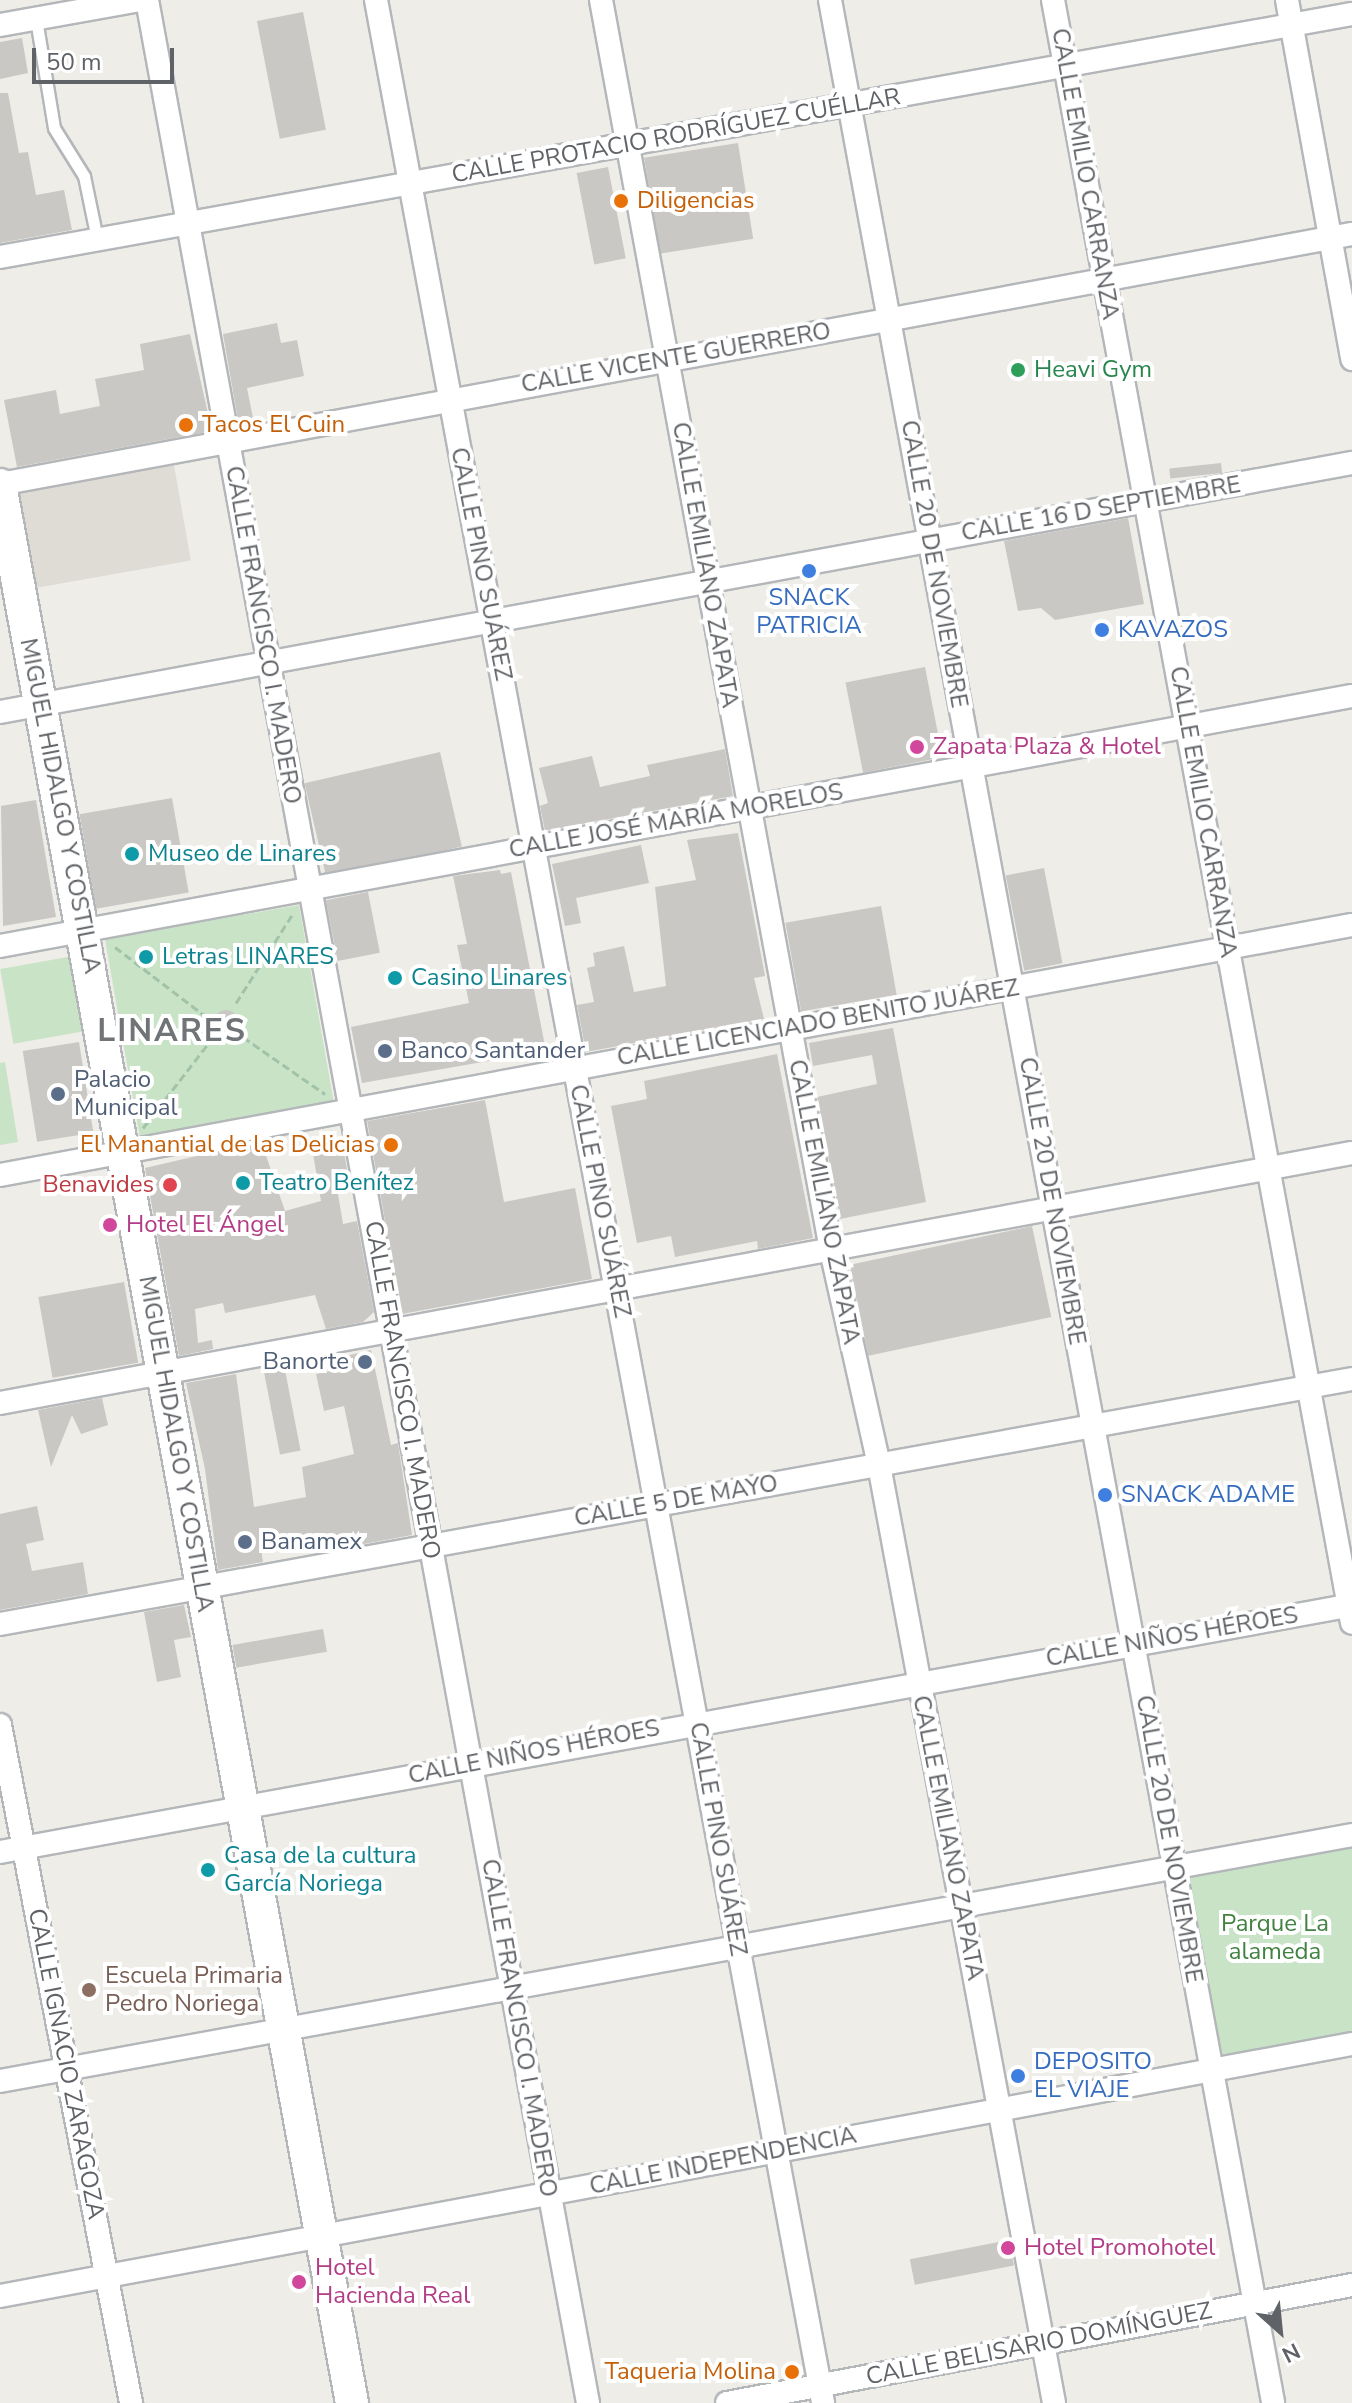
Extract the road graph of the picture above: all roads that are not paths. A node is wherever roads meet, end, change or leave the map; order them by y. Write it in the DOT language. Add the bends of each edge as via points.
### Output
graph roads {
  1 [pos="144,0"];
  2 [pos="376,0"];
  3 [pos="601,0"];
  4 [pos="830,0"];
  5 [pos="1053,0"];
  6 [pos="1287,0"];
  7 [pos="1352,14"];
  8 [pos="36,19"];
  9 [pos="0,25"];
  10 [pos="1291,25"];
  11 [pos="1065,66"];
  12 [pos="850,104"];
  13 [pos="627,145"];
  14 [pos="410,183"];
  15 [pos="188,223"];
  16 [pos="1341,236"];
  17 [pos="97,239"];
  18 [pos="0,257"];
  19 [pos="1105,279"];
  20 [pos="889,319"];
  21 [pos="1352,359"];
  22 [pos="668,360"];
  23 [pos="451,400"];
  24 [pos="228,441"];
  25 [pos="1352,463"];
  26 [pos="0,484"];
  27 [pos="1146,501"];
  28 [pos="930,541"];
  29 [pos="707,581"];
  30 [pos="492,621"];
  31 [pos="268,662"];
  32 [pos="1352,696"];
  33 [pos="41,704"];
  34 [pos="0,712"];
  35 [pos="1187,726"];
  36 [pos="971,766"];
  37 [pos="749,808"];
  38 [pos="534,847"];
  39 [pos="310,888"];
  40 [pos="1352,925"];
  41 [pos="97,938"];
  42 [pos="0,946"];
  43 [pos="1228,948"];
  44 [pos="1012,987"];
  45 [pos="791,1029"];
  46 [pos="575,1068"];
  47 [pos="350,1110"];
  48 [pos="134,1140"];
  49 [pos="1352,1153"];
  50 [pos="1268,1169"];
  51 [pos="0,1175"];
  52 [pos="1053,1209"];
  53 [pos="831,1250"];
  54 [pos="616,1289"];
  55 [pos="391,1331"];
  56 [pos="163,1374"];
  57 [pos="1352,1379"];
  58 [pos="1308,1387"];
  59 [pos="0,1403"];
  60 [pos="1093,1426"];
  61 [pos="879,1465"];
  62 [pos="656,1505"];
  63 [pos="430,1546"];
  64 [pos="202,1589"];
  65 [pos="1351,1611"];
  66 [pos="0,1624"];
  67 [pos="1133,1644"];
  68 [pos="919,1681"];
  69 [pos="696,1721"];
  70 [pos="0,1725"];
  71 [pos="470,1763"];
  72 [pos="244,1807"];
  73 [pos="1352,1835"];
  74 [pos="24,1848"];
  75 [pos="0,1852"];
  76 [pos="1174,1867"];
  77 [pos="961,1906"];
  78 [pos="738,1946"];
  79 [pos="511,1988"];
  80 [pos="286,2029"];
  81 [pos="1352,2044"];
  82 [pos="66,2069"];
  83 [pos="1212,2071"];
  84 [pos="0,2081"];
  85 [pos="999,2110"];
  86 [pos="776,2152"];
  87 [pos="549,2194"];
  88 [pos="324,2236"];
  89 [pos="107,2277"];
  90 [pos="1352,2285"];
  91 [pos="0,2296"];
  92 [pos="1254,2304"];
  93 [pos="1043,2344"];
  94 [pos="821,2394"];
  95 [pos="131,2403"];
  96 [pos="352,2403"];
  97 [pos="588,2403"];
  98 [pos="727,2403"];
  99 [pos="1054,2403"];
  100 [pos="1273,2403"];
  1 -- 8 [label="street"];
  1 -- 15 [label="street, CALLE FRANCISCO I. MADERO"];
  2 -- 14 [label="street, CALLE PINO SUÁREZ"];
  3 -- 13 [label="street, CALLE EMILIANO ZAPATA"];
  4 -- 12 [label="street, CALLE 20 DE NOVIEMBRE"];
  5 -- 11 [label="street, CALLE EMILIO CARRANZA"];
  6 -- 10 [label="street"];
  7 -- 10 [label="street, CALLE PROTACIO RODRÍGUEZ CUÉLLAR"];
  8 -- 9 [label="street"];
  8 -- 17 [label="lane" via="54,128 84,176"];
  10 -- 11 [label="street, CALLE PROTACIO RODRÍGUEZ CUÉLLAR"];
  10 -- 16 [label="street"];
  11 -- 12 [label="street, CALLE PROTACIO RODRÍGUEZ CUÉLLAR"];
  11 -- 19 [label="street, CALLE EMILIO CARRANZA"];
  12 -- 13 [label="street, CALLE PROTACIO RODRÍGUEZ CUÉLLAR"];
  12 -- 20 [label="street, CALLE 20 DE NOVIEMBRE"];
  13 -- 14 [label="street, CALLE PROTACIO RODRÍGUEZ CUÉLLAR"];
  13 -- 22 [label="street, CALLE EMILIANO ZAPATA"];
  14 -- 15 [label="street, CALLE PROTACIO RODRÍGUEZ CUÉLLAR"];
  14 -- 23 [label="street, CALLE PINO SUÁREZ"];
  15 -- 17 [label="street, CALLE PROTACIO RODRÍGUEZ CUÉLLAR"];
  15 -- 24 [label="street, CALLE FRANCISCO I. MADERO"];
  16 -- 19 [label="street, CALLE VICENTE GUERRERO"];
  16 -- 21 [label="street"];
  17 -- 18 [label="street, CALLE PROTACIO RODRÍGUEZ CUÉLLAR"];
  19 -- 20 [label="street, CALLE VICENTE GUERRERO"];
  19 -- 27 [label="street, CALLE EMILIO CARRANZA"];
  20 -- 22 [label="street, CALLE VICENTE GUERRERO"];
  20 -- 28 [label="street, CALLE 20 DE NOVIEMBRE"];
  22 -- 23 [label="street, CALLE VICENTE GUERRERO"];
  22 -- 29 [label="street, CALLE EMILIANO ZAPATA"];
  23 -- 24 [label="street, CALLE VICENTE GUERRERO"];
  23 -- 30 [label="street, CALLE PINO SUÁREZ"];
  24 -- 26 [label="street, CALLE VICENTE GUERRERO"];
  24 -- 31 [label="street, CALLE FRANCISCO I. MADERO"];
  25 -- 27 [label="street, CALLE 16 D SEPTIEMBRE"];
  26 -- 33 [label="main road, MIGUEL HIDALGO Y COSTILLA"];
  27 -- 28 [label="street, CALLE 16 D SEPTIEMBRE"];
  27 -- 35 [label="street, CALLE EMILIO CARRANZA"];
  28 -- 29 [label="street, CALLE 16 D SEPTIEMBRE"];
  28 -- 36 [label="street, CALLE 20 DE NOVIEMBRE"];
  29 -- 30 [label="street, CALLE 16 D SEPTIEMBRE"];
  29 -- 37 [label="street, CALLE EMILIANO ZAPATA"];
  30 -- 31 [label="street, CALLE 16 D SEPTIEMBRE"];
  30 -- 38 [label="street, CALLE PINO SUÁREZ"];
  31 -- 33 [label="street, CALLE 16 D SEPTIEMBRE"];
  31 -- 39 [label="street, CALLE FRANCISCO I. MADERO"];
  32 -- 35 [label="street, CALLE JOSÉ MARÍA MORELOS"];
  33 -- 34 [label="street, CALLE 16 D SEPTIEMBRE"];
  33 -- 41 [label="main road, MIGUEL HIDALGO Y COSTILLA"];
  35 -- 36 [label="street, CALLE JOSÉ MARÍA MORELOS"];
  35 -- 43 [label="street, CALLE EMILIO CARRANZA"];
  36 -- 37 [label="street, CALLE JOSÉ MARÍA MORELOS"];
  36 -- 44 [label="street, CALLE 20 DE NOVIEMBRE"];
  37 -- 38 [label="street, CALLE JOSÉ MARÍA MORELOS"];
  37 -- 45 [label="street, CALLE EMILIANO ZAPATA"];
  38 -- 39 [label="street, CALLE JOSÉ MARÍA MORELOS"];
  38 -- 46 [label="street, CALLE PINO SUÁREZ"];
  39 -- 41 [label="street, CALLE JOSÉ MARÍA MORELOS"];
  39 -- 47 [label="street, CALLE FRANCISCO I. MADERO"];
  40 -- 43 [label="street, CALLE LICENCIADO BENITO JUÁREZ"];
  41 -- 42 [label="street, CALLE JOSÉ MARÍA MORELOS"];
  41 -- 48 [label="main road, MIGUEL HIDALGO Y COSTILLA"];
  43 -- 44 [label="street, CALLE LICENCIADO BENITO JUÁREZ"];
  43 -- 50 [label="street, CALLE EMILIO CARRANZA"];
  44 -- 45 [label="street, CALLE LICENCIADO BENITO JUÁREZ"];
  44 -- 52 [label="street, CALLE 20 DE NOVIEMBRE"];
  45 -- 46 [label="street, CALLE LICENCIADO BENITO JUÁREZ"];
  45 -- 53 [label="street, CALLE EMILIANO ZAPATA"];
  46 -- 47 [label="street, CALLE LICENCIADO BENITO JUÁREZ"];
  46 -- 54 [label="street, CALLE PINO SUÁREZ"];
  47 -- 48 [label="street, CALLE LICENCIADO BENITO JUÁREZ"];
  47 -- 55 [label="street, CALLE FRANCISCO I. MADERO"];
  48 -- 51 [label="street, CALLE LICENCIADO BENITO JUÁREZ"];
  48 -- 56 [label="main road, MIGUEL HIDALGO Y COSTILLA"];
  49 -- 50 [label="street"];
  50 -- 52 [label="street"];
  50 -- 58 [label="street, CALLE EMILIO CARRANZA"];
  52 -- 53 [label="street"];
  52 -- 60 [label="street, CALLE 20 DE NOVIEMBRE"];
  53 -- 54 [label="street"];
  53 -- 61 [label="street, CALLE EMILIANO ZAPATA"];
  54 -- 55 [label="street"];
  54 -- 62 [label="street, CALLE PINO SUÁREZ"];
  55 -- 56 [label="street"];
  55 -- 63 [label="street, CALLE FRANCISCO I. MADERO"];
  56 -- 59 [label="street"];
  56 -- 64 [label="main road, MIGUEL HIDALGO Y COSTILLA"];
  57 -- 58 [label="street, CALLE 5 DE MAYO"];
  58 -- 60 [label="street, CALLE 5 DE MAYO"];
  58 -- 65 [label="street, CALLE EMILIO CARRANZA"];
  60 -- 61 [label="street, CALLE 5 DE MAYO"];
  60 -- 67 [label="street, CALLE 20 DE NOVIEMBRE"];
  61 -- 62 [label="street, CALLE 5 DE MAYO"];
  61 -- 68 [label="street, CALLE EMILIANO ZAPATA"];
  62 -- 63 [label="street, CALLE 5 DE MAYO"];
  62 -- 69 [label="street, CALLE PINO SUÁREZ"];
  63 -- 64 [label="street, CALLE 5 DE MAYO"];
  63 -- 71 [label="street, CALLE FRANCISCO I. MADERO"];
  64 -- 66 [label="street, CALLE 5 DE MAYO"];
  64 -- 72 [label="main road, MIGUEL HIDALGO Y COSTILLA"];
  65 -- 67 [label="street, CALLE NIÑOS HÉROES"];
  67 -- 68 [label="street, CALLE NIÑOS HÉROES"];
  67 -- 76 [label="street, CALLE 20 DE NOVIEMBRE"];
  68 -- 69 [label="street, CALLE NIÑOS HÉROES"];
  68 -- 77 [label="street, CALLE EMILIANO ZAPATA"];
  69 -- 71 [label="street, CALLE NIÑOS HÉROES"];
  69 -- 78 [label="street, CALLE PINO SUÁREZ"];
  70 -- 74 [label="street, CALLE IGNACIO ZARAGOZA"];
  71 -- 72 [label="street, CALLE NIÑOS HÉROES"];
  71 -- 79 [label="street, CALLE FRANCISCO I. MADERO"];
  72 -- 74 [label="street, CALLE NIÑOS HÉROES"];
  72 -- 80 [label="main road, MIGUEL HIDALGO Y COSTILLA"];
  73 -- 76 [label="street"];
  74 -- 75 [label="street, CALLE NIÑOS HÉROES"];
  74 -- 82 [label="street, CALLE IGNACIO ZARAGOZA"];
  76 -- 77 [label="street"];
  76 -- 83 [label="street, CALLE 20 DE NOVIEMBRE"];
  77 -- 78 [label="street"];
  77 -- 85 [label="street, CALLE EMILIANO ZAPATA"];
  78 -- 79 [label="street"];
  78 -- 86 [label="street, CALLE PINO SUÁREZ"];
  79 -- 80 [label="street"];
  79 -- 87 [label="street, CALLE FRANCISCO I. MADERO"];
  80 -- 82 [label="street"];
  80 -- 88 [label="main road, MIGUEL HIDALGO Y COSTILLA"];
  81 -- 83 [label="street, CALLE INDEPENDENCIA"];
  82 -- 84 [label="street"];
  82 -- 89 [label="street, CALLE IGNACIO ZARAGOZA"];
  83 -- 85 [label="street, CALLE INDEPENDENCIA"];
  83 -- 92 [label="street, CALLE 20 DE NOVIEMBRE"];
  85 -- 86 [label="street, CALLE INDEPENDENCIA"];
  85 -- 93 [label="street, CALLE EMILIANO ZAPATA"];
  86 -- 87 [label="street, CALLE INDEPENDENCIA"];
  86 -- 94 [label="street, CALLE PINO SUÁREZ"];
  87 -- 88 [label="street, CALLE INDEPENDENCIA"];
  87 -- 97 [label="street, CALLE FRANCISCO I. MADERO"];
  88 -- 89 [label="street, CALLE INDEPENDENCIA"];
  88 -- 96 [label="main road, MIGUEL HIDALGO Y COSTILLA"];
  89 -- 91 [label="street, CALLE INDEPENDENCIA"];
  89 -- 95 [label="street, CALLE IGNACIO ZARAGOZA"];
  90 -- 92 [label="street, CALLE BELISARIO DOMÍNGUEZ"];
  92 -- 93 [label="street, CALLE BELISARIO DOMÍNGUEZ"];
  92 -- 100 [label="street, CALLE 20 DE NOVIEMBRE"];
  93 -- 94 [label="street, CALLE BELISARIO DOMÍNGUEZ"];
  93 -- 99 [label="street, CALLE EMILIANO ZAPATA"];
  94 -- 98 [label="street, CALLE BELISARIO DOMÍNGUEZ"];
}
